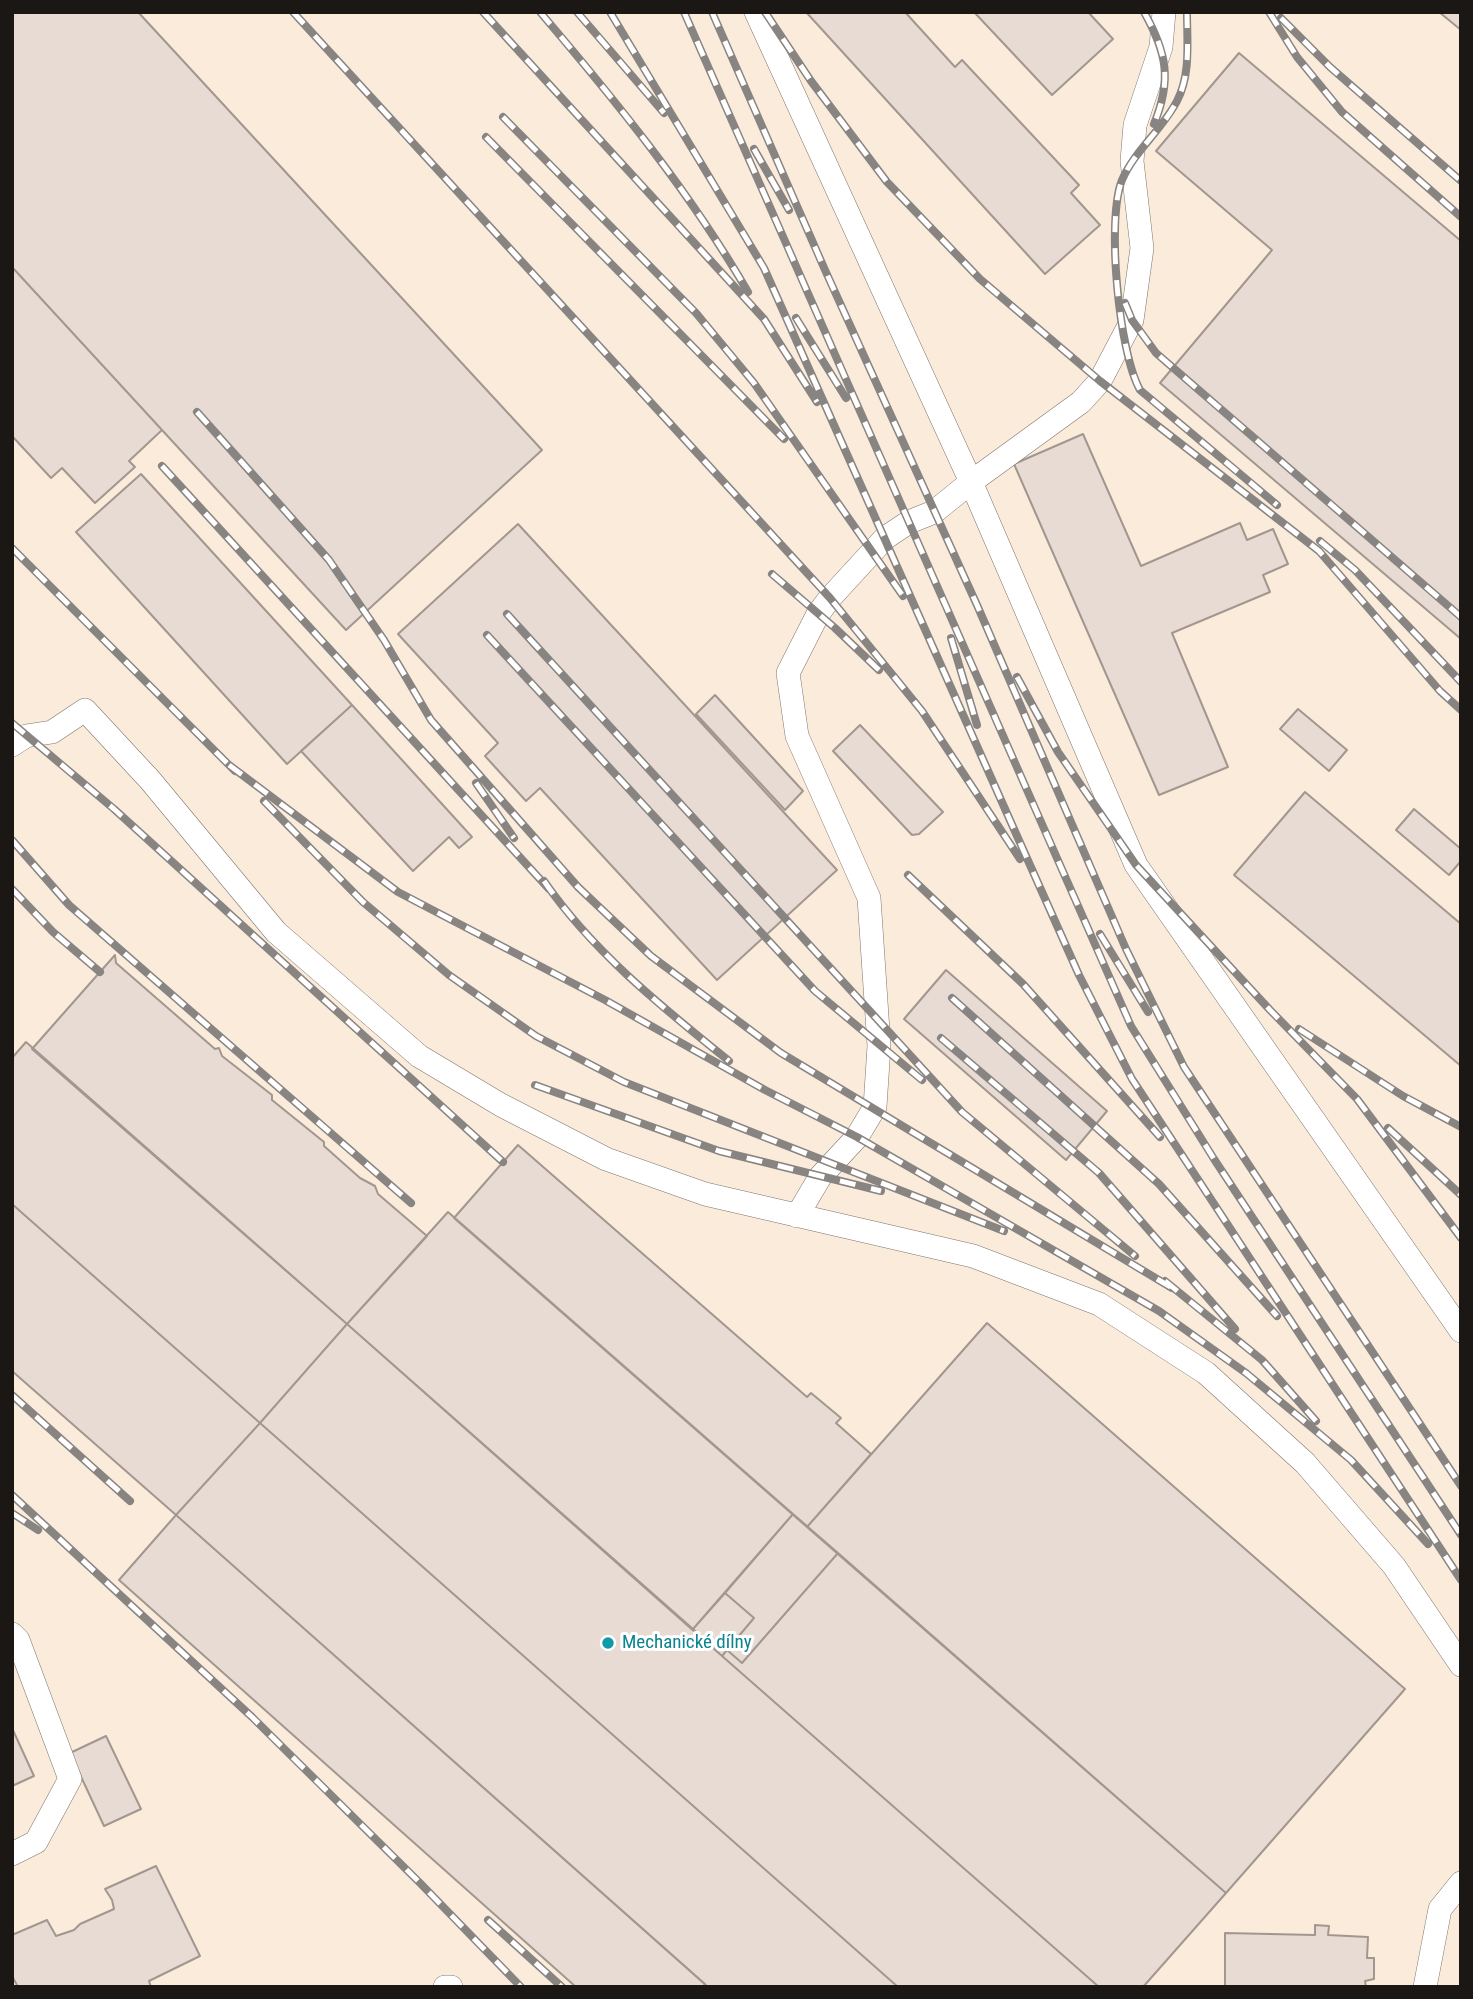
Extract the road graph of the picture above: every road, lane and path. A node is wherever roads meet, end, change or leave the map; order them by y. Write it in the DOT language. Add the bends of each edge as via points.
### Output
graph roads {
  1 [pos="756,12"];
  2 [pos="1164,12"];
  3 [pos="971,482"];
  4 [pos="12,745"];
  5 [pos="797,1216"];
  6 [pos="1461,1331"];
  7 [pos="12,1634"];
  8 [pos="1461,1665"];
  9 [pos="12,1854"];
  10 [pos="1461,1883"];
  11 [pos="445,1987"];
  12 [pos="451,1987"];
  13 [pos="1425,1987"];
  1 -- 3 [label="lane"];
  2 -- 3 [label="lane" via="1161,47 1135,125 1132,161 1142,248 1132,320 1100,381 1082,402"];
  3 -- 5 [label="lane" via="934,512 885,538 830,597 788,673 797,736 869,898 879,1046 875,1107 857,1138 820,1177"];
  3 -- 6 [label="lane" via="1136,865"];
  4 -- 5 [label="lane" via="26,736 52,732 85,710 150,780 276,932 419,1056 606,1159 705,1194"];
  5 -- 8 [label="lane" via="973,1256 1099,1304 1206,1373 1314,1473 1394,1566"];
  7 -- 9 [label="lane" via="70,1779 36,1842"];
  10 -- 13 [label="lane" via="1440,1909"];
  11 -- 12 [label="lane"];
}
